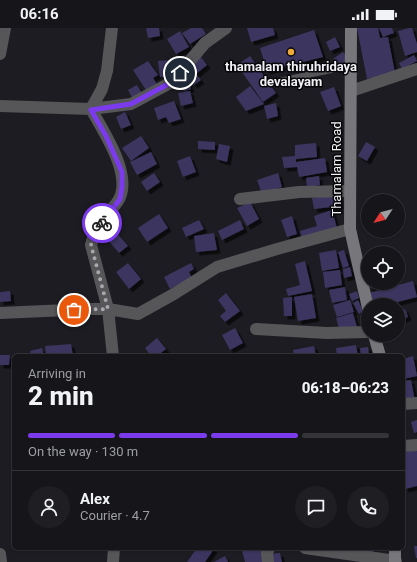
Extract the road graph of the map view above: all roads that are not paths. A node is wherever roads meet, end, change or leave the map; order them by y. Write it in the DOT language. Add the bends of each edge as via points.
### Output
graph roads {
  1 [pos="5,28"];
  2 [pos="112,28"];
  3 [pos="226,28"];
  4 [pos="351,28"];
  5 [pos="0,54"];
  6 [pos="350,66"];
  7 [pos="417,69"];
  8 [pos="279,81"];
  9 [pos="351,91"];
  10 [pos="0,106"];
  11 [pos="91,110"];
  12 [pos="350,191"];
  13 [pos="240,199"];
  14 [pos="350,229"];
  15 [pos="366,298"];
  16 [pos="108,309"];
  17 [pos="0,313"];
  18 [pos="256,329"];
  19 [pos="361,332"];
  20 [pos="376,342"];
  21 [pos="113,354"];
  22 [pos="379,354"];
  23 [pos="417,403"];
  24 [pos="405,404"];
  25 [pos="417,445"];
  26 [pos="405,446"];
  27 [pos="114,550"];
  28 [pos="268,550"];
  29 [pos="319,550"];
  30 [pos="395,550"];
  31 [pos="0,554"];
  32 [pos="396,561"];
  33 [pos="1,562"];
  34 [pos="113,562"];
  35 [pos="268,562"];
  1 -- 5 [label="street"];
  2 -- 11 [label="street" via="107,71 102,89"];
  3 -- 11 [label="street" via="205,43 172,82 131,104"];
  4 -- 6 [label="street, Thamalam Road"];
  6 -- 8 [label="lane"];
  6 -- 9 [label="street, Thamalam Road"];
  7 -- 9 [label="street"];
  9 -- 12 [label="street, Thamalam Road"];
  10 -- 11 [label="street"];
  11 -- 16 [label="street" via="122,172 120,199 96,230 91,245"];
  12 -- 13 [label="street" via="299,192"];
  12 -- 14 [label="street, Thamalam Road"];
  14 -- 15 [label="street, Thamalam Road"];
  14 -- 16 [label="street" via="217,267 138,314"];
  16 -- 17 [label="street"];
  16 -- 21 [label="street"];
  18 -- 19 [label="street"];
  20 -- 22 [label="street"];
  23 -- 24 [label="street"];
  25 -- 26 [label="street"];
  27 -- 34 [label="street"];
  28 -- 35 [label="street"];
  29 -- 32 [label="street"];
  30 -- 32 [label="street"];
  31 -- 33 [label="street"];
}
